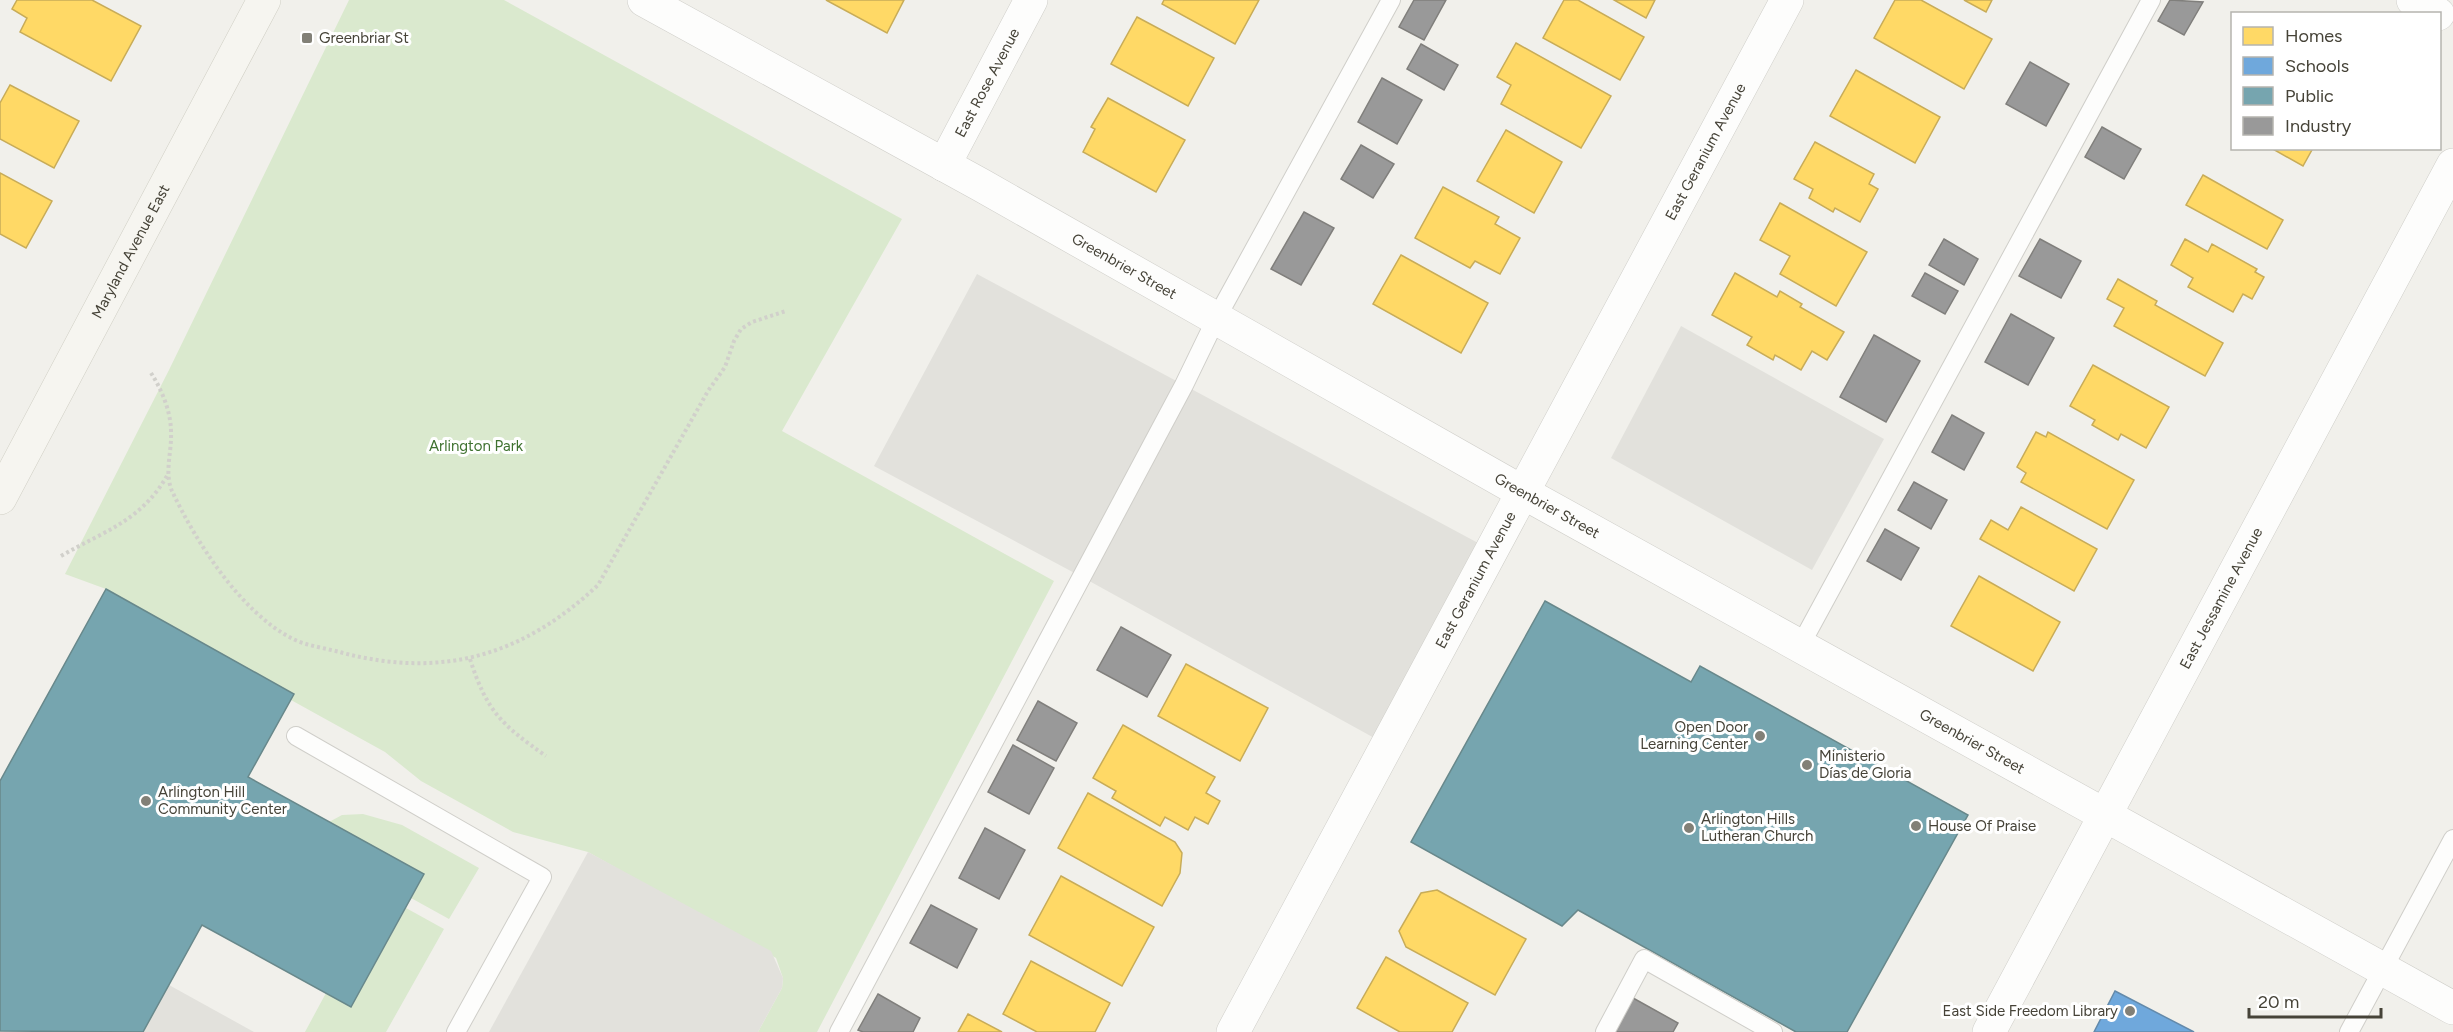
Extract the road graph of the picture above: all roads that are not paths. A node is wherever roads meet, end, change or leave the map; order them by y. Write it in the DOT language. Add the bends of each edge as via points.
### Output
graph roads {
  1 [pos="644,0"];
  2 [pos="1031,0"];
  3 [pos="1391,0"];
  4 [pos="1787,0"];
  5 [pos="2151,0"];
  6 [pos="2413,0"];
  7 [pos="264,2"];
  8 [pos="2435,12"];
  9 [pos="944,165"];
  10 [pos="2453,165"];
  11 [pos="1216,319"];
  12 [pos="1524,494"];
  13 [pos="0,498"];
  14 [pos="1800,646"];
  15 [pos="296,736"];
  16 [pos="2106,816"];
  17 [pos="2453,839"];
  18 [pos="2383,970"];
  19 [pos="2453,1008"];
  20 [pos="456,1032"];
  21 [pos="840,1032"];
  22 [pos="1233,1032"];
  23 [pos="1605,1032"];
  24 [pos="1773,1032"];
  25 [pos="1989,1032"];
  26 [pos="2349,1032"];
  1 -- 9 [label="street, Greenbrier Street"];
  2 -- 9 [label="street, East Rose Avenue"];
  3 -- 11 [label="lane"];
  4 -- 12 [label="street, East Geranium Avenue"];
  5 -- 14 [label="lane"];
  6 -- 8 [label="street"];
  7 -- 13 [label="main road, Maryland Avenue East"];
  9 -- 11 [label="street, Greenbrier Street"];
  10 -- 16 [label="street, East Jessamine Avenue"];
  11 -- 12 [label="street, Greenbrier Street"];
  11 -- 21 [label="lane"];
  12 -- 14 [label="street, Greenbrier Street"];
  12 -- 22 [label="street, East Geranium Avenue"];
  14 -- 16 [label="street, Greenbrier Street"];
  15 -- 20 [label="lane" via="542,878"];
  16 -- 18 [label="street, Greenbrier Street"];
  16 -- 25 [label="street, East Jessamine Avenue"];
  17 -- 18 [label="lane"];
  18 -- 19 [label="street, Greenbrier Street"];
  18 -- 26 [label="lane"];
  23 -- 24 [label="lane" via="1644,959"];
}
